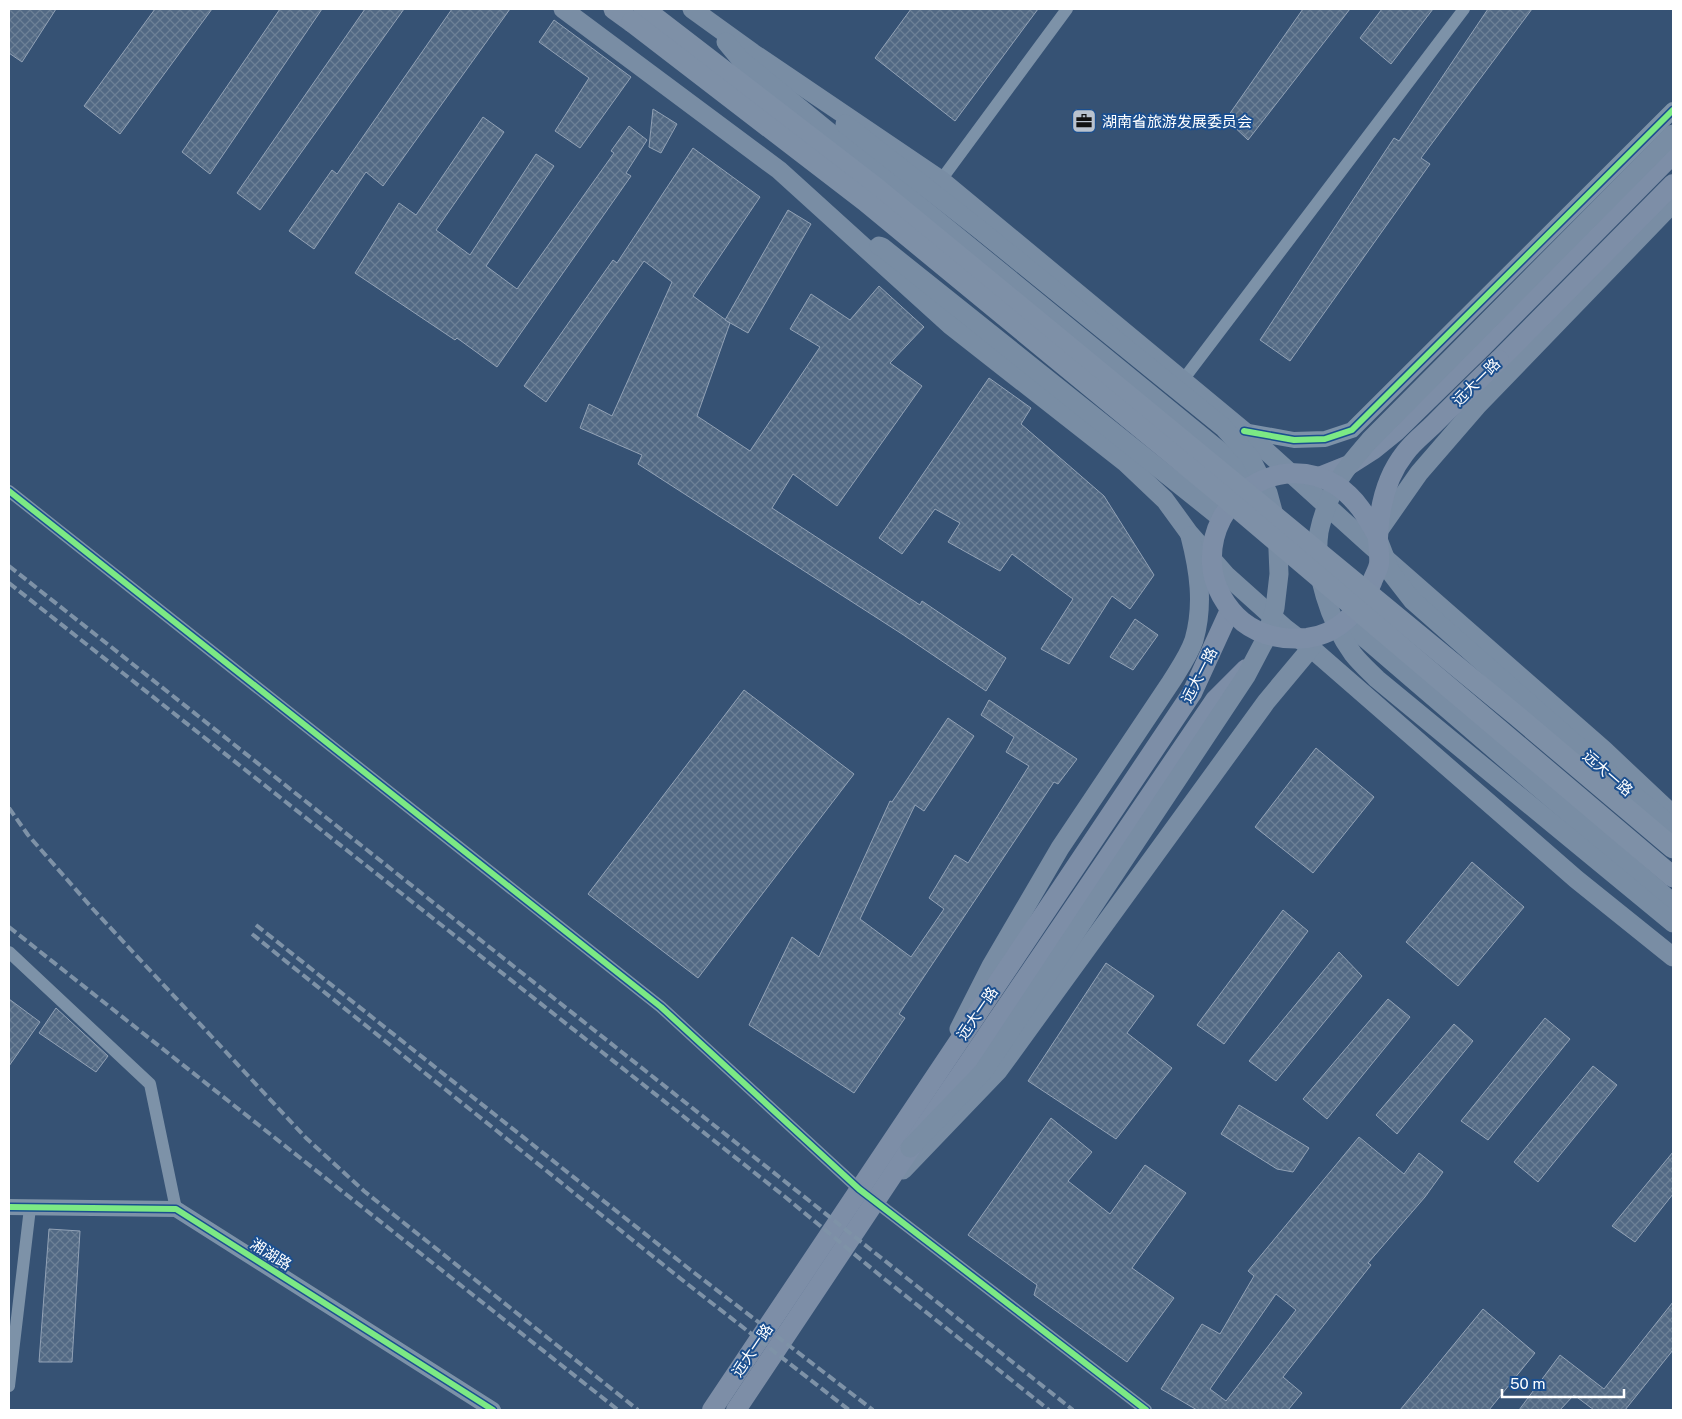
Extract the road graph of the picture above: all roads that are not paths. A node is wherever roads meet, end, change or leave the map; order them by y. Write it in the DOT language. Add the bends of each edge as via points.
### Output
graph roads {
  1 [pos="563,9"];
  2 [pos="614,9"];
  3 [pos="644,9"];
  4 [pos="1068,9"];
  5 [pos="1464,9"];
  6 [pos="699,14"];
  7 [pos="753,53"];
  8 [pos="1673,110"];
  9 [pos="1673,134"];
  10 [pos="1673,154"];
  11 [pos="940,180"];
  12 [pos="1673,184"];
  13 [pos="1673,203"];
  14 [pos="861,242"];
  15 [pos="1183,380"];
  16 [pos="1244,431"];
  17 [pos="1319,478"];
  18 [pos="1258,482"];
  19 [pos="9,491"];
  20 [pos="1220,518"];
  21 [pos="1189,533"];
  22 [pos="1373,541"];
  23 [pos="1230,610"];
  24 [pos="1345,621"];
  25 [pos="1277,638"];
  26 [pos="1311,648"];
  27 [pos="1673,815"];
  28 [pos="1673,827"];
  29 [pos="1673,848"];
  30 [pos="1673,877"];
  31 [pos="1673,903"];
  32 [pos="1673,922"];
  33 [pos="9,952"];
  34 [pos="1673,957"];
  35 [pos="937,1073"];
  36 [pos="910,1148"];
  37 [pos="859,1190"];
  38 [pos="878,1197"];
  39 [pos="9,1207"];
  40 [pos="30,1208"];
  41 [pos="176,1209"];
  42 [pos="9,1378"];
  43 [pos="493,1410"];
  44 [pos="712,1410"];
  45 [pos="736,1410"];
  46 [pos="1146,1410"];
  1 -- 14 [label="main road" via="779,170"];
  2 -- 30 [label="highway, bridge" via="865,201 1216,490"];
  3 -- 29 [label="highway, bridge" via="890,199"];
  4 -- 11 [label="street"];
  5 -- 15 [label="street"];
  6 -- 7 [label="main road"];
  6 -- 18 [label="main road" via="741,60"];
  7 -- 11 [label="main road"];
  7 -- 36 [label="main road, bridge" via="979,229 1223,427 1250,457 1268,493 1277,526 1279,574 1275,608 1265,640 1246,676 983,1072"];
  8 -- 16 [label="street" via="1352,430 1325,439 1294,440"];
  9 -- 32 [label="main road, bridge" via="1370,440 1346,469 1326,507 1319,532 1318,556 1329,610 1336,627 1354,655 1377,679"];
  10 -- 17 [label="main road, 远大一路, bridge" via="1414,414 1374,450"];
  11 -- 15 [label="main road"];
  12 -- 22 [label="main road, 远大一路, bridge" via="1404,453 1385,488"];
  13 -- 22 [label="main road" via="1477,406 1419,473"];
  14 -- 20 [label="main road" via="882,247"];
  14 -- 21 [label="main road" via="950,324 1126,463 1165,500"];
  15 -- 16 [label="main road"];
  16 -- 22 [label="main road"];
  17 -- 18 [label="main road, bridge" via="1288,474"];
  17 -- 22 [label="main road, bridge" via="1350,495 1361,508"];
  18 -- 20 [label="main road, bridge" via="1236,497"];
  19 -- 37 [label="street" via="661,1007"];
  20 -- 23 [label="main road, bridge" via="1211,549 1212,566 1218,589"];
  21 -- 26 [label="main road" via="1251,599"];
  21 -- 35 [label="main road" via="1199,584 1199,616 1193,642 1175,676 1060,848 991,966"];
  22 -- 24 [label="main road, bridge" via="1379,564 1366,596"];
  22 -- 27 [label="main road"];
  22 -- 28 [label="main road, 远大一路, bridge" via="1391,573 1412,600"];
  23 -- 25 [label="main road, bridge" via="1260,632"];
  23 -- 35 [label="main road, 远大一路" via="1192,693"];
  24 -- 25 [label="main road, bridge" via="1313,637"];
  24 -- 31 [label="main road"];
  25 -- 36 [label="main road, 远大一路, bridge" via="1215,700"];
  26 -- 34 [label="main road" via="1576,879"];
  26 -- 38 [label="main road" via="1266,702 998,1071"];
  33 -- 41 [label="street" via="150,1084"];
  35 -- 37 [label="main road, 远大一路"];
  36 -- 38 [label="main road, 远大一路"];
  37 -- 38 [label="street"];
  37 -- 44 [label="main road, 远大一路"];
  38 -- 45 [label="main road, 远大一路"];
  38 -- 46 [label="street"];
  39 -- 40 [label="street"];
  40 -- 41 [label="street"];
  40 -- 42 [label="street"];
  41 -- 43 [label="street, 湘湖路"];
}
